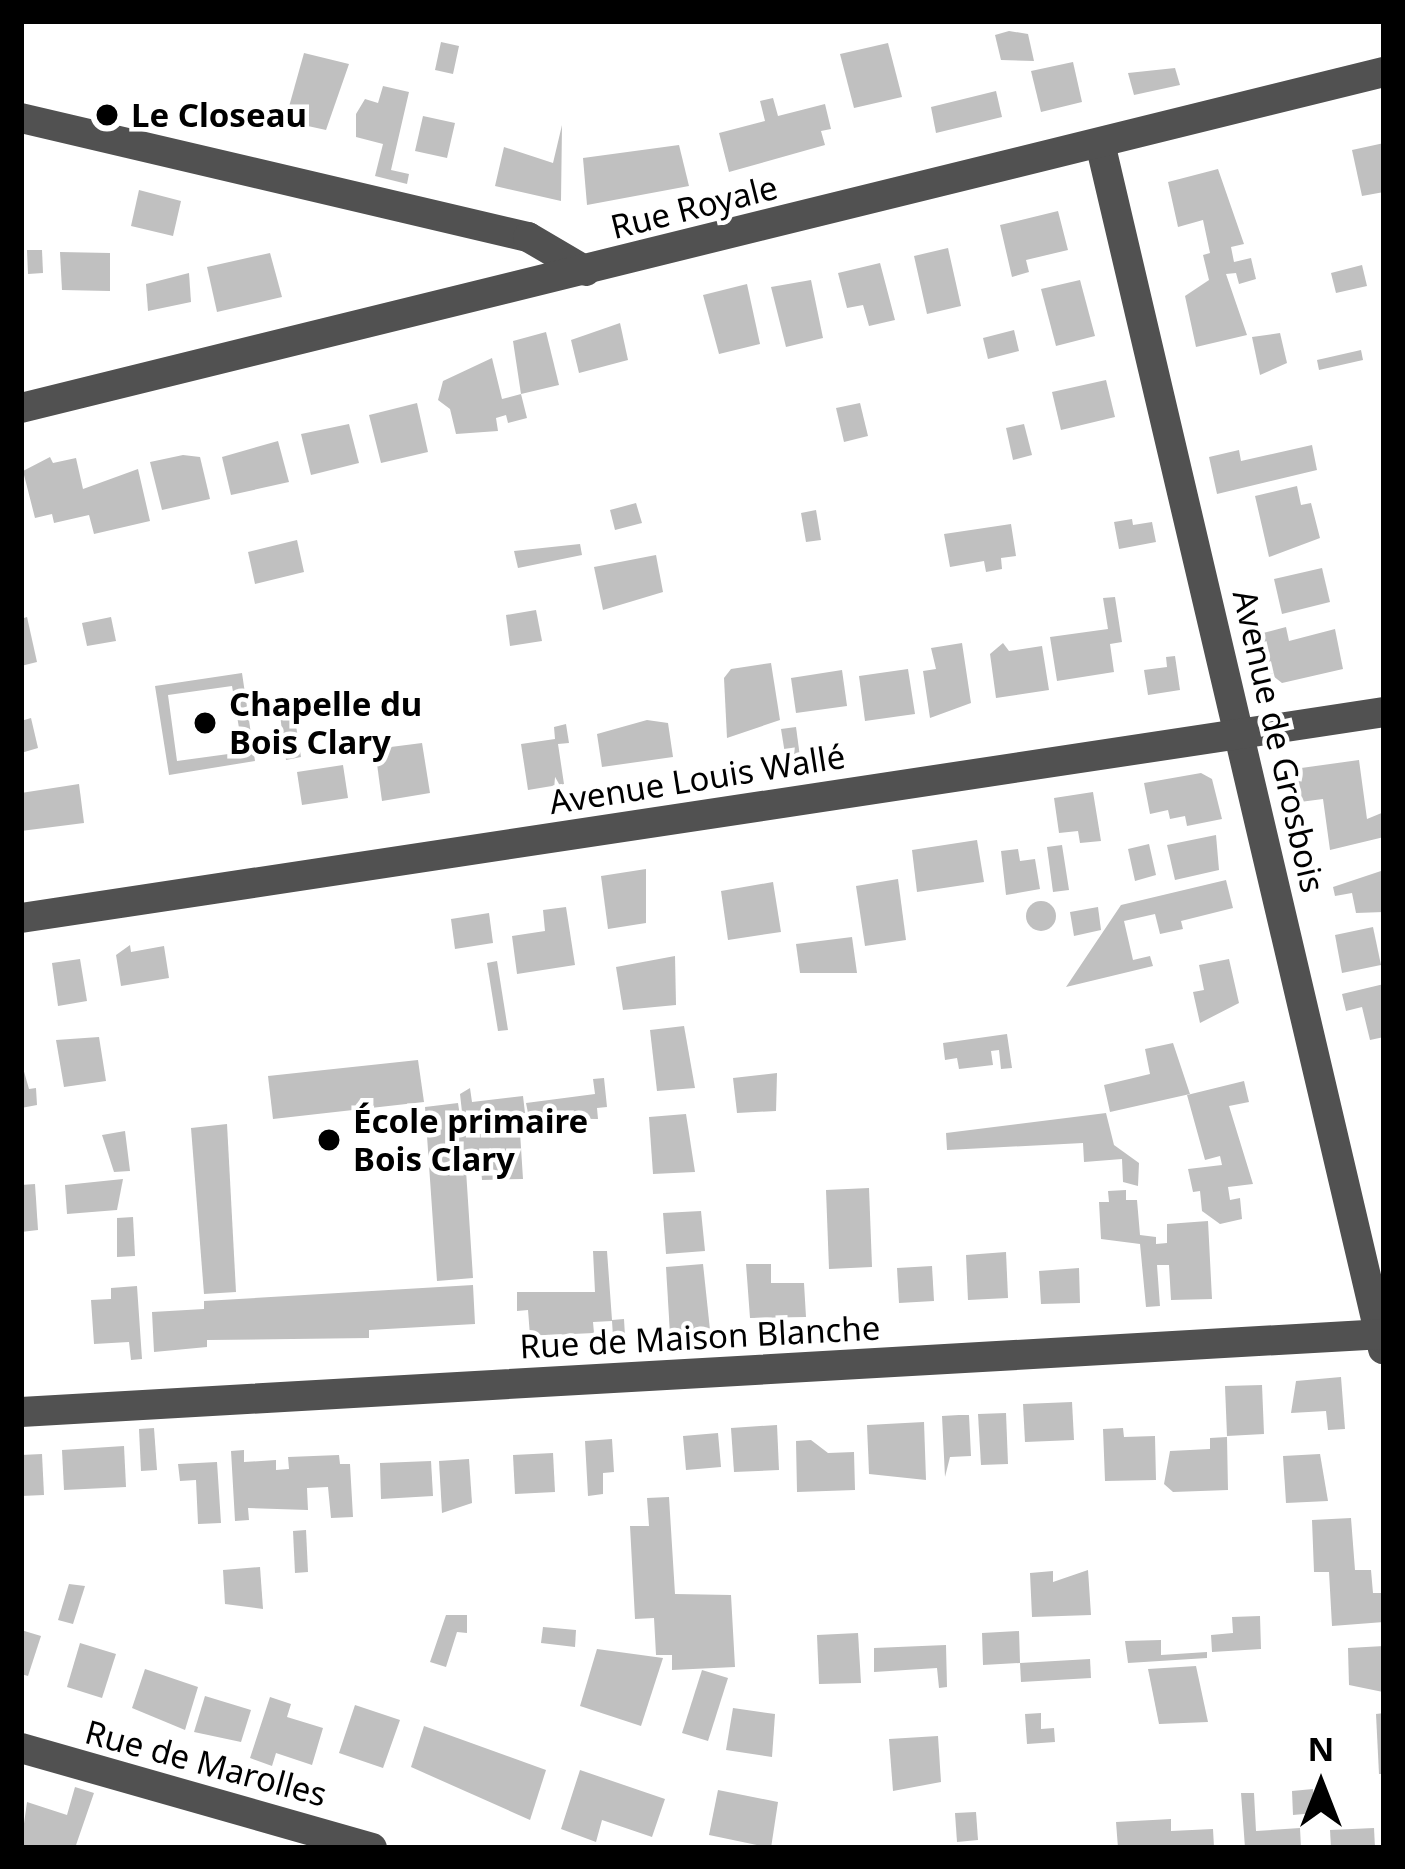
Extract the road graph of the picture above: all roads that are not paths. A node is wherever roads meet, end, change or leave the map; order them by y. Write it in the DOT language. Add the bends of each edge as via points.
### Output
graph roads {
  1 [pos="1384,72"];
  2 [pos="21,118"];
  3 [pos="1100,143"];
  4 [pos="586,271"];
  5 [pos="21,408"];
  6 [pos="1384,712"];
  7 [pos="1240,733"];
  8 [pos="21,918"];
  9 [pos="1382,1341"];
  10 [pos="21,1412"];
  11 [pos="21,1748"];
  12 [pos="372,1848"];
  1 -- 3 [label="street, Rue Royale"];
  2 -- 4 [label="street" via="528,237"];
  3 -- 4 [label="street, Rue Royale"];
  3 -- 7 [label="street, Avenue de Grosbois"];
  4 -- 5 [label="street, Rue Royale"];
  6 -- 7 [label="street, Avenue Louis Wallé"];
  7 -- 8 [label="street, Avenue Louis Wallé"];
  7 -- 9 [label="street, Avenue de Grosbois"];
  9 -- 10 [label="street, Rue de Maison Blanche"];
  11 -- 12 [label="street, Rue de Marolles"];
}
